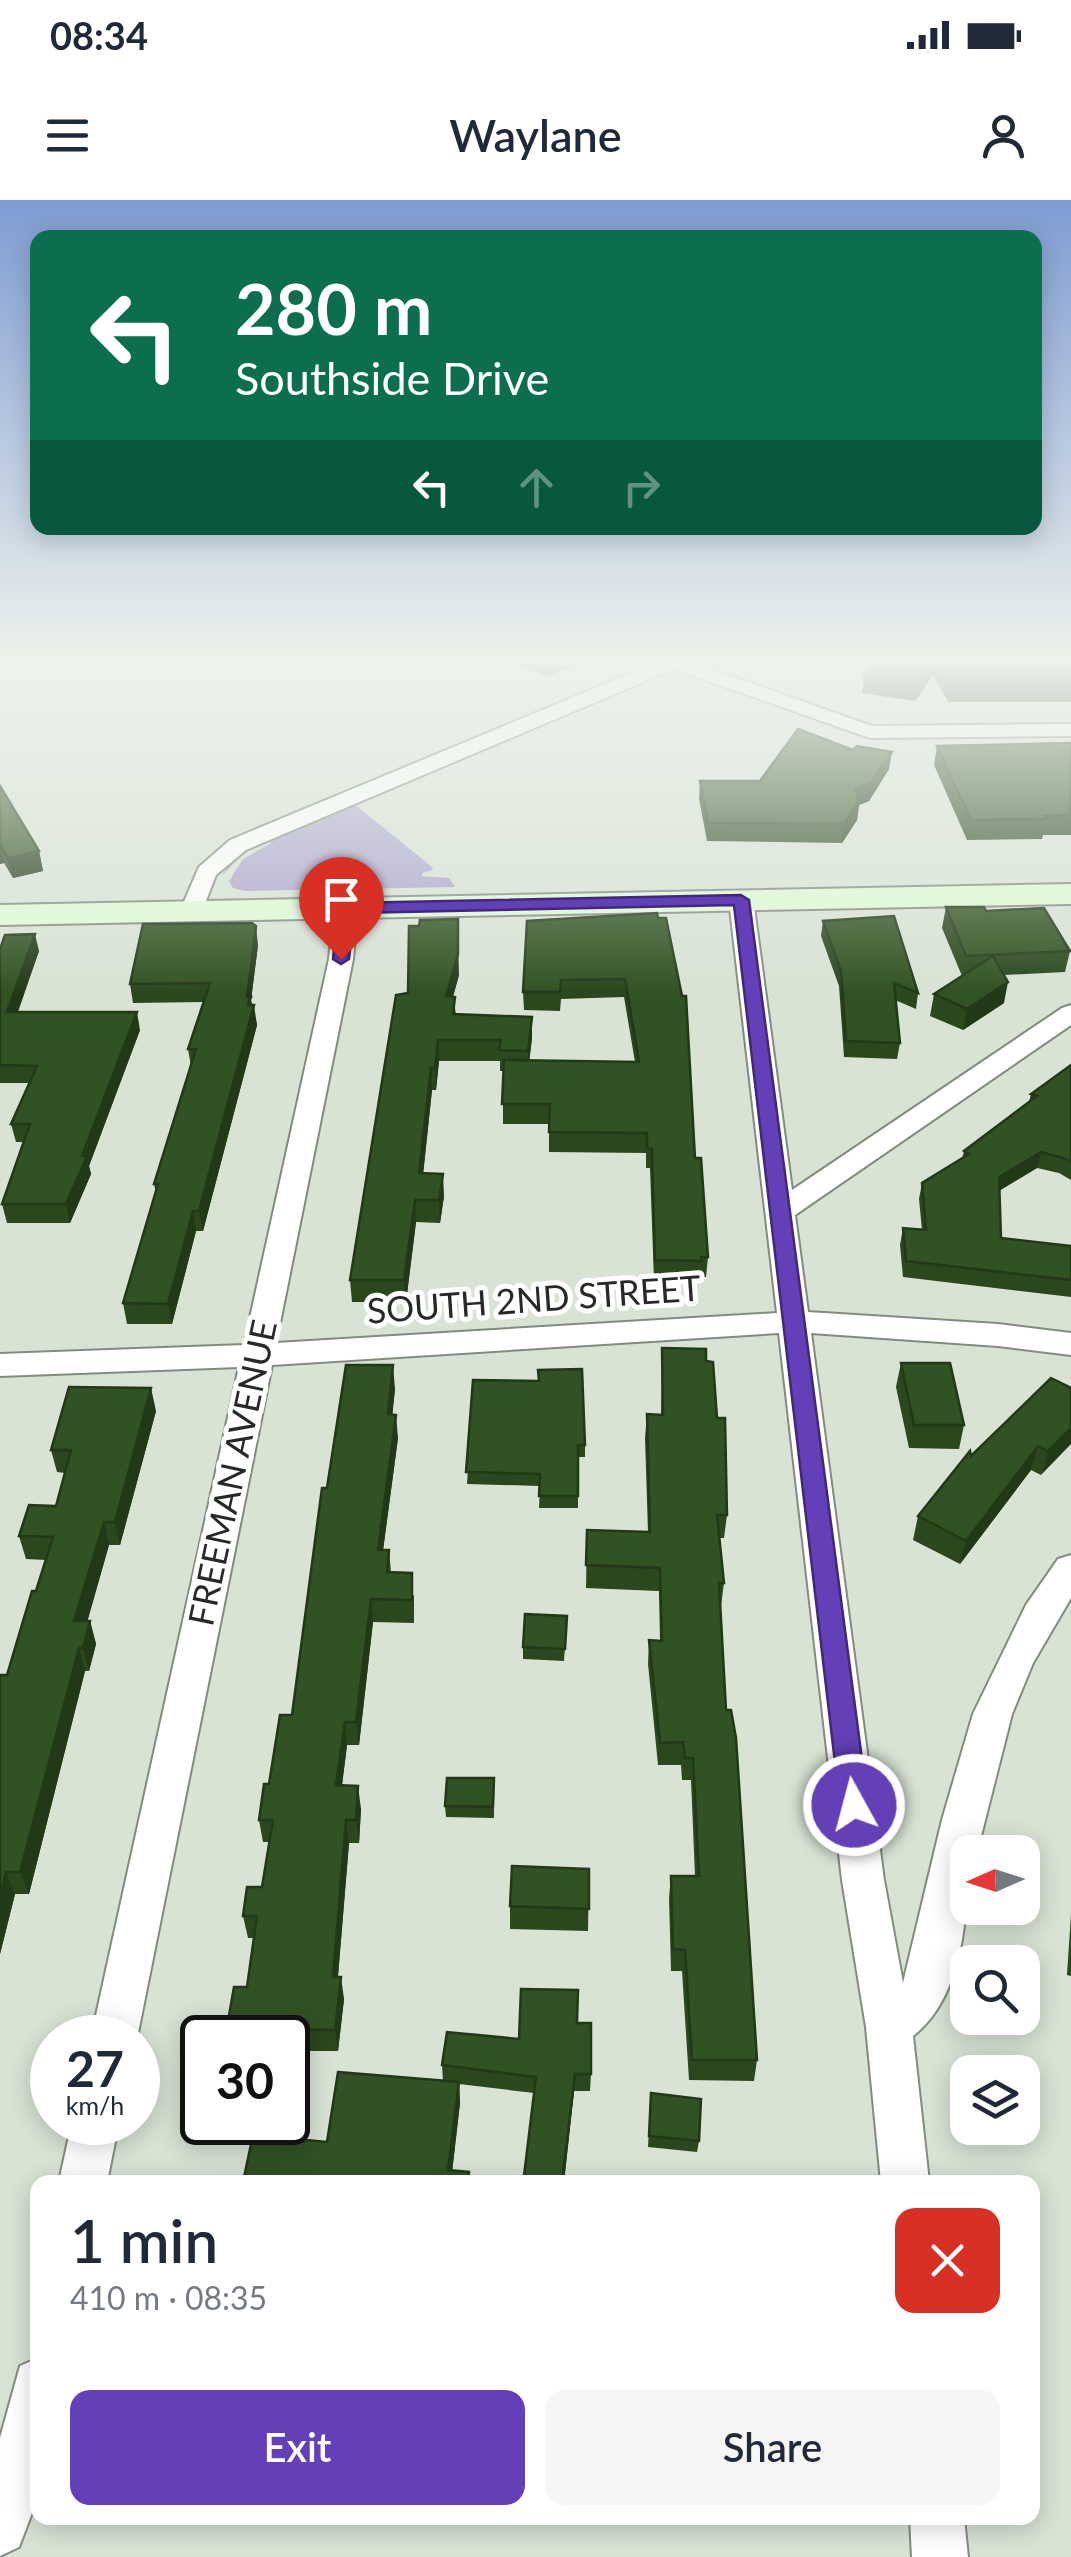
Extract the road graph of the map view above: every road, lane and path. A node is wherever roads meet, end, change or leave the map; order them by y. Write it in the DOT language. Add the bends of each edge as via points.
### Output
graph roads {
  1 [pos="407,774"];
  2 [pos="1071,894"];
  3 [pos="741,900"];
  4 [pos="346,908"];
  5 [pos="192,910"];
  6 [pos="0,915"];
  7 [pos="1071,1013"];
  8 [pos="782,1210"];
  9 [pos="796,1322"];
  10 [pos="1071,1344"];
  11 [pos="258,1355"];
  12 [pos="0,1365"];
  13 [pos="1071,1569"];
  14 [pos="119,2015"];
  15 [pos="889,2027"];
  16 [pos="91,2145"];
  17 [pos="85,2175"];
  18 [pos="904,2175"];
  19 [pos="30,2422"];
  20 [pos="938,2525"];
  21 [pos="0,2528"];
  22 [pos="940,2557"];
  1 -- 5 [label="street" via="238,845 196,885"];
  2 -- 3 [label="main road"];
  3 -- 4 [label="main road"];
  3 -- 8 [label="street"];
  4 -- 5 [label="main road"];
  4 -- 11 [label="street, FREEMAN AVENUE"];
  5 -- 6 [label="main road"];
  7 -- 8 [label="street"];
  8 -- 9 [label="street"];
  9 -- 10 [label="street, SOUTH 2ND STREET"];
  9 -- 11 [label="street, SOUTH 2ND STREET"];
  9 -- 15 [label="street" via="863,1880"];
  11 -- 12 [label="street, SOUTH 2ND STREET"];
  11 -- 14 [label="street, FREEMAN AVENUE"];
  13 -- 15 [label="street" via="1015,1656 985,1728 929,1982 912,2010"];
  15 -- 18 [label="street"];
  16 -- 17 [label="street"];
  19 -- 21 [label="street"];
  20 -- 22 [label="street"];
}
